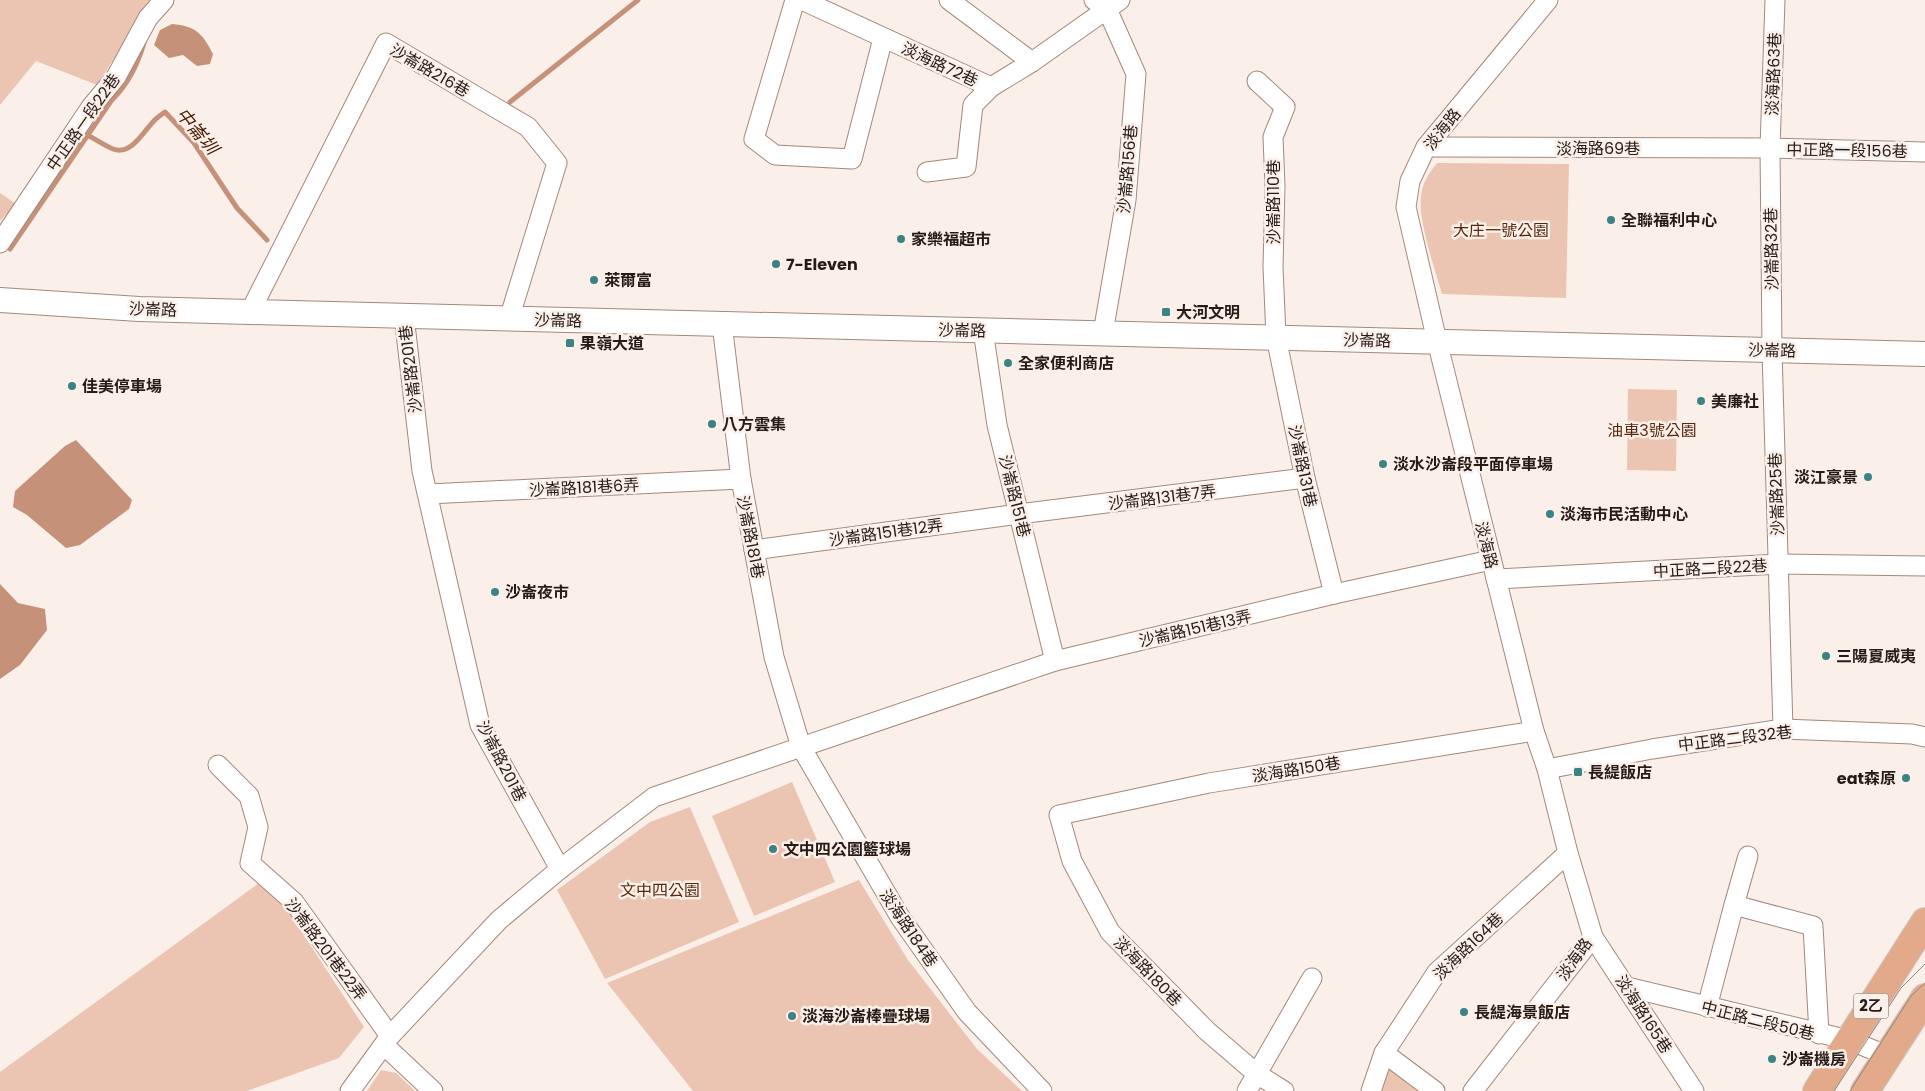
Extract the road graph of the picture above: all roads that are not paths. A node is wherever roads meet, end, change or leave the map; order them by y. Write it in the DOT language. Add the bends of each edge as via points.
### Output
graph roads {
  1 [pos="164,0"];
  2 [pos="795,0"];
  3 [pos="802,0"];
  4 [pos="949,0"];
  5 [pos="1548,0"];
  6 [pos="1775,0"];
  7 [pos="1107,3"];
  8 [pos="883,38"];
  9 [pos="1032,62"];
  10 [pos="1257,81"];
  11 [pos="990,87"];
  12 [pos="1426,147"];
  13 [pos="1770,148"];
  14 [pos="1925,152"];
  15 [pos="927,172"];
  16 [pos="0,243"];
  17 [pos="0,300"];
  18 [pos="250,312"];
  19 [pos="404,316"];
  20 [pos="509,319"];
  21 [pos="722,324"];
  22 [pos="983,330"];
  23 [pos="1103,333"];
  24 [pos="1276,337"];
  25 [pos="1436,341"];
  26 [pos="1772,350"];
  27 [pos="1925,354"];
  28 [pos="1305,478"];
  29 [pos="740,480"];
  30 [pos="428,494"];
  31 [pos="1019,514"];
  32 [pos="754,550"];
  33 [pos="1491,560"];
  34 [pos="1779,564"];
  35 [pos="1925,566"];
  36 [pos="1496,579"];
  37 [pos="1334,594"];
  38 [pos="1055,661"];
  39 [pos="1783,729"];
  40 [pos="1534,731"];
  41 [pos="1925,737"];
  42 [pos="801,747"];
  43 [pos="218,765"];
  44 [pos="1547,769"];
  45 [pos="1059,815"];
  46 [pos="1568,854"];
  47 [pos="1748,856"];
  48 [pos="560,868"];
  49 [pos="1734,904"];
  50 [pos="1925,922"];
  51 [pos="1593,937"];
  52 [pos="1312,978"];
  53 [pos="1627,987"];
  54 [pos="1925,998"];
  55 [pos="1707,1007"];
  56 [pos="1819,1034"];
  57 [pos="387,1040"];
  58 [pos="1849,1040"];
  59 [pos="1384,1053"];
  60 [pos="1888,1056"];
  61 [pos="1258,1074"];
  62 [pos="350,1091"];
  63 [pos="433,1091"];
  64 [pos="1042,1091"];
  65 [pos="1247,1091"];
  66 [pos="1284,1091"];
  67 [pos="1371,1091"];
  68 [pos="1435,1091"];
  69 [pos="1473,1091"];
  70 [pos="1694,1091"];
  71 [pos="1817,1091"];
  72 [pos="1865,1091"];
  1 -- 16 [label="street, 中正路一段22巷" via="148,18 116,77 90,107"];
  2 -- 8 [label="street" via="754,139 775,155 852,159"];
  3 -- 8 [label="street, 淡海路72巷"];
  4 -- 9 [label="street"];
  5 -- 12 [label="street, 淡海路"];
  6 -- 13 [label="street, 淡海路63巷"];
  7 -- 9 [label="street, 淡海路72巷"];
  7 -- 23 [label="street, 沙崙路156巷" via="1136,74 1126,200"];
  8 -- 11 [label="street, 淡海路72巷"];
  9 -- 11 [label="street, 淡海路72巷"];
  10 -- 24 [label="street, 沙崙路110巷" via="1285,107 1273,137"];
  11 -- 15 [label="street" via="973,105 966,167"];
  12 -- 13 [label="street, 淡海路69巷"];
  12 -- 25 [label="street, 淡海路" via="1410,181 1406,207"];
  13 -- 14 [label="street, 中正路一段156巷"];
  13 -- 26 [label="street, 沙崙路32巷"];
  17 -- 18 [label="street, 沙崙路"];
  18 -- 19 [label="street, 沙崙路"];
  18 -- 20 [label="street, 沙崙路216巷" via="386,44 528,128 556,163"];
  19 -- 20 [label="street, 沙崙路"];
  19 -- 30 [label="street, 沙崙路201巷" via="422,471"];
  20 -- 21 [label="street, 沙崙路"];
  21 -- 22 [label="street, 沙崙路"];
  21 -- 29 [label="street, 沙崙路181巷"];
  22 -- 23 [label="street, 沙崙路"];
  22 -- 31 [label="street, 沙崙路151巷" via="997,426"];
  23 -- 24 [label="street, 沙崙路"];
  24 -- 25 [label="street, 沙崙路"];
  24 -- 28 [label="street, 沙崙路131巷"];
  25 -- 26 [label="street, 沙崙路"];
  25 -- 33 [label="street, 淡海路"];
  26 -- 27 [label="street, 沙崙路"];
  26 -- 34 [label="street, 沙崙路25巷"];
  28 -- 31 [label="street, 沙崙路131巷7弄"];
  28 -- 37 [label="street, 沙崙路131巷"];
  29 -- 30 [label="street, 沙崙路181巷6弄"];
  29 -- 32 [label="street, 沙崙路181巷"];
  30 -- 48 [label="street, 沙崙路201巷" via="480,725"];
  31 -- 32 [label="street, 沙崙路151巷12弄"];
  31 -- 38 [label="street, 沙崙路151巷"];
  32 -- 42 [label="street, 沙崙路181巷" via="774,657"];
  33 -- 36 [label="street, 淡海路"];
  33 -- 37 [label="street, 沙崙路151巷13弄"];
  34 -- 35 [label="street, 中正路二段22巷"];
  34 -- 36 [label="street, 中正路二段22巷"];
  34 -- 39 [label="street, 沙崙路25巷"];
  36 -- 40 [label="street, 淡海路"];
  37 -- 38 [label="street, 沙崙路151巷13弄"];
  38 -- 42 [label="street"];
  39 -- 41 [label="street, 中正路二段32巷"];
  39 -- 44 [label="street, 中正路二段32巷"];
  40 -- 44 [label="street, 淡海路"];
  40 -- 45 [label="street, 淡海路150巷" via="1209,783"];
  42 -- 48 [label="street" via="654,797"];
  42 -- 64 [label="street, 淡海路184巷" via="900,917 967,1012"];
  43 -- 57 [label="street, 沙崙路201巷22弄" via="249,796 258,827 250,863 294,902"];
  44 -- 46 [label="street, 淡海路"];
  45 -- 61 [label="street, 淡海路180巷" via="1072,861 1110,932 1207,1031"];
  46 -- 51 [label="street, 淡海路"];
  46 -- 59 [label="street, 淡海路164巷" via="1437,972"];
  47 -- 49 [label="street"];
  48 -- 57 [label="street" via="499,920"];
  49 -- 55 [label="street"];
  49 -- 56 [label="street" via="1814,926"];
  50 -- 58 [label="main road, 2乙"];
  51 -- 53 [label="street, 淡海路165巷"];
  51 -- 69 [label="street, 淡海路"];
  52 -- 61 [label="street"];
  53 -- 55 [label="street, 中正路二段50巷"];
  53 -- 70 [label="street, 淡海路165巷"];
  54 -- 60 [label="main road, 2乙"];
  55 -- 56 [label="street, 中正路二段50巷"];
  56 -- 58 [label="street, 中正路二段50巷"];
  57 -- 62 [label="street"];
  57 -- 63 [label="street"];
  58 -- 60 [label="street, 中正路二段50巷"];
  58 -- 71 [label="main road, 2乙"];
  59 -- 67 [label="street"];
  59 -- 68 [label="street"];
  60 -- 72 [label="main road, 2乙"];
  61 -- 65 [label="street"];
  61 -- 66 [label="street, 淡海路180巷"];
}
